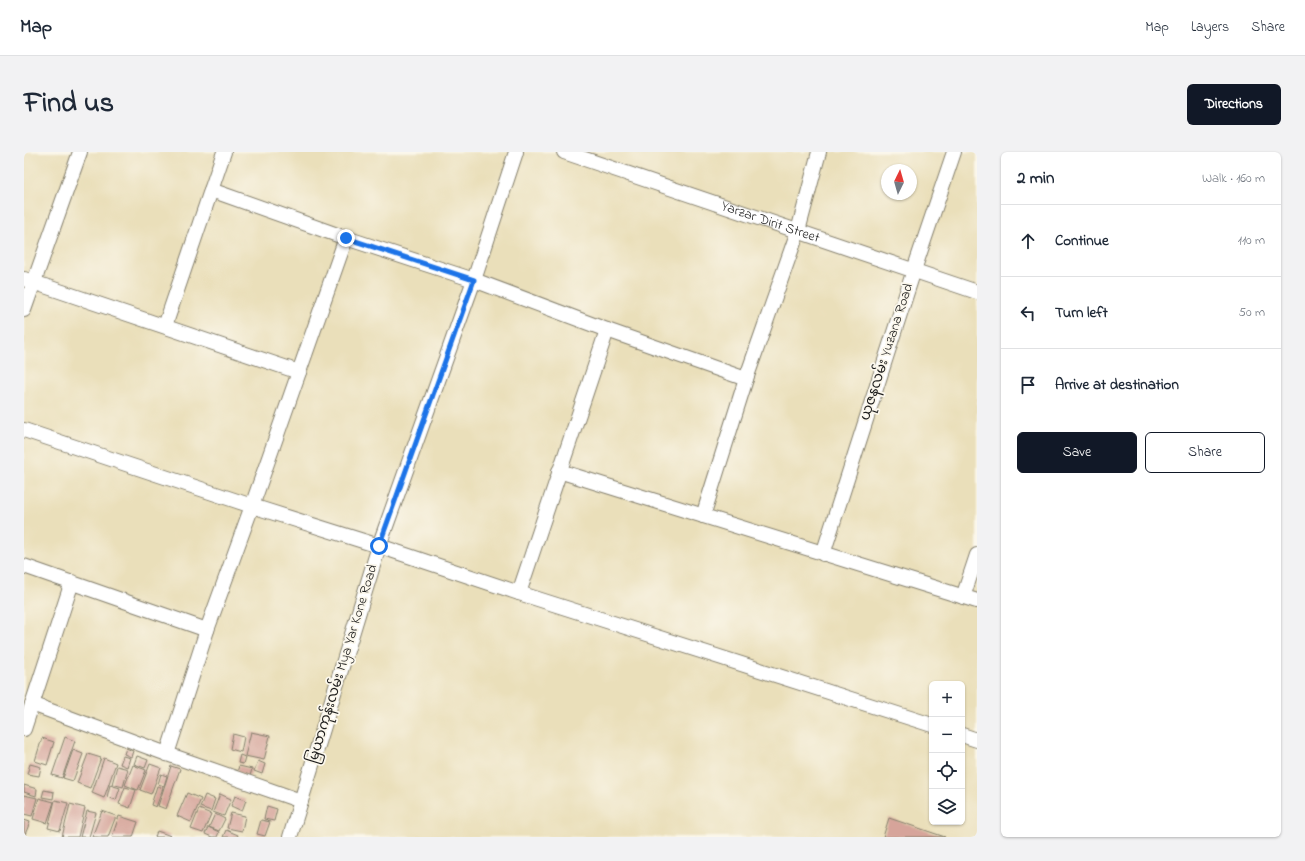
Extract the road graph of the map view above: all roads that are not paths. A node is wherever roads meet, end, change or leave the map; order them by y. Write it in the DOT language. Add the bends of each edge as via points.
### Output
graph roads {
  1 [pos="80,152"];
  2 [pos="224,152"];
  3 [pos="516,152"];
  4 [pos="564,152"];
  5 [pos="819,152"];
  6 [pos="954,152"];
  7 [pos="211,190"];
  8 [pos="798,231"];
  9 [pos="346,238"];
  10 [pos="914,270"];
  11 [pos="29,280"];
  12 [pos="474,280"];
  13 [pos="977,292"];
  14 [pos="24,310"];
  15 [pos="165,326"];
  16 [pos="607,330"];
  17 [pos="299,372"];
  18 [pos="746,379"];
  19 [pos="24,430"];
  20 [pos="560,471"];
  21 [pos="252,506"];
  22 [pos="703,516"];
  23 [pos="379,546"];
  24 [pos="823,554"];
  25 [pos="977,555"];
  26 [pos="24,566"];
  27 [pos="72,582"];
  28 [pos="519,593"];
  29 [pos="963,597"];
  30 [pos="977,601"];
  31 [pos="207,630"];
  32 [pos="32,704"];
  33 [pos="929,724"];
  34 [pos="24,729"];
  35 [pos="965,736"];
  36 [pos="977,740"];
  37 [pos="167,754"];
  38 [pos="301,800"];
  39 [pos="290,837"];
  1 -- 11 [label="street"];
  2 -- 7 [label="street"];
  3 -- 12 [label="street, မြယာကုန်းလမ်း Mya Yar Kone Road"];
  4 -- 8 [label="street, Yarzar Dirit Street"];
  5 -- 8 [label="street"];
  6 -- 10 [label="street, ယုဇနလမ်း Yuzana Road"];
  7 -- 9 [label="street"];
  7 -- 15 [label="street"];
  8 -- 10 [label="street, Yarzar Dirit Street"];
  8 -- 18 [label="street"];
  9 -- 12 [label="street"];
  9 -- 17 [label="street"];
  10 -- 13 [label="street, Yarzar Dirit Street"];
  10 -- 24 [label="street, ယုဇနလမ်း Yuzana Road"];
  11 -- 14 [label="street"];
  11 -- 15 [label="street"];
  12 -- 16 [label="street"];
  12 -- 23 [label="street, မြယာကုန်းလမ်း Mya Yar Kone Road"];
  15 -- 17 [label="street"];
  16 -- 18 [label="street"];
  16 -- 20 [label="street"];
  17 -- 21 [label="street"];
  18 -- 22 [label="street"];
  19 -- 21 [label="street"];
  20 -- 22 [label="street"];
  20 -- 28 [label="street"];
  21 -- 23 [label="street"];
  21 -- 31 [label="street"];
  22 -- 24 [label="street"];
  23 -- 28 [label="street"];
  23 -- 38 [label="street, မြယာကုန်းလမ်း Mya Yar Kone Road"];
  24 -- 29 [label="street"];
  25 -- 29 [label="street"];
  26 -- 27 [label="street"];
  27 -- 31 [label="street"];
  27 -- 32 [label="street"];
  28 -- 33 [label="street"];
  29 -- 30 [label="street"];
  31 -- 37 [label="street"];
  32 -- 34 [label="street"];
  32 -- 37 [label="street"];
  35 -- 36 [label="street"];
  37 -- 38 [label="street"];
  38 -- 39 [label="street, မြယာကုန်းလမ်း Mya Yar Kone Road"];
}
